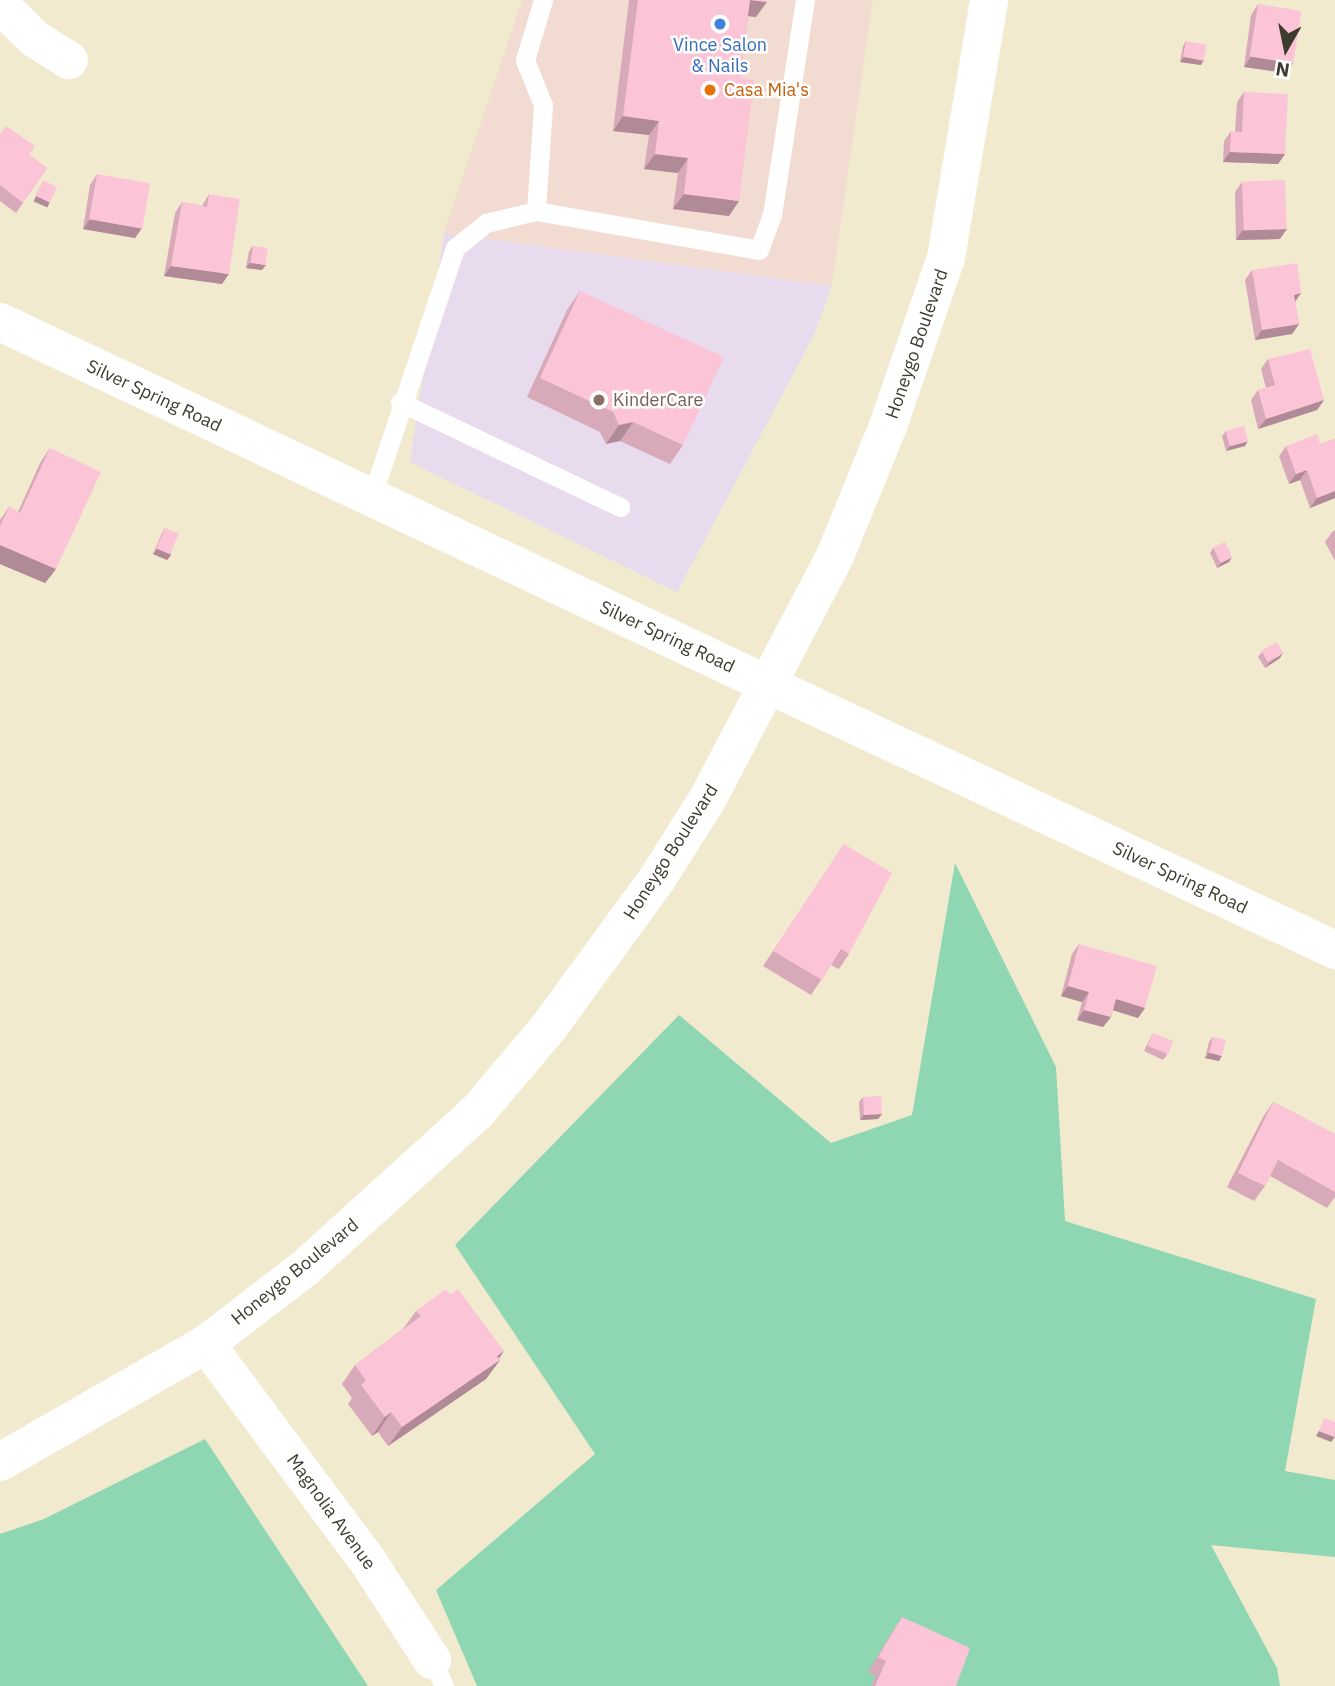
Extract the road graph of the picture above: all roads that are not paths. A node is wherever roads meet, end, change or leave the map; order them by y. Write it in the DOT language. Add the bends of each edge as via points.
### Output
graph roads {
  1 [pos="543,0"];
  2 [pos="805,0"];
  3 [pos="989,0"];
  4 [pos="0,5"];
  5 [pos="69,60"];
  6 [pos="536,211"];
  7 [pos="0,322"];
  8 [pos="401,402"];
  9 [pos="371,499"];
  10 [pos="620,508"];
  11 [pos="769,685"];
  12 [pos="1335,950"];
  13 [pos="206,1344"];
  14 [pos="0,1462"];
  15 [pos="438,1673"];
  1 -- 6 [label="lane" via="525,60 543,104"];
  2 -- 6 [label="lane" via="772,215 759,250"];
  3 -- 11 [label="main road, Honeygo Boulevard" via="946,258 888,426 840,544"];
  4 -- 5 [label="main road" via="35,39"];
  6 -- 8 [label="lane" via="486,223 455,248"];
  7 -- 9 [label="main road, Silver Spring Road"];
  8 -- 9 [label="lane"];
  8 -- 10 [label="lane"];
  9 -- 11 [label="main road, Silver Spring Road"];
  11 -- 12 [label="main road, Silver Spring Road"];
  11 -- 13 [label="main road, Honeygo Boulevard" via="657,879 549,1027 478,1111 305,1268"];
  13 -- 14 [label="main road, Honeygo Boulevard"];
  13 -- 15 [label="main road, Magnolia Avenue" via="369,1563"];
}
